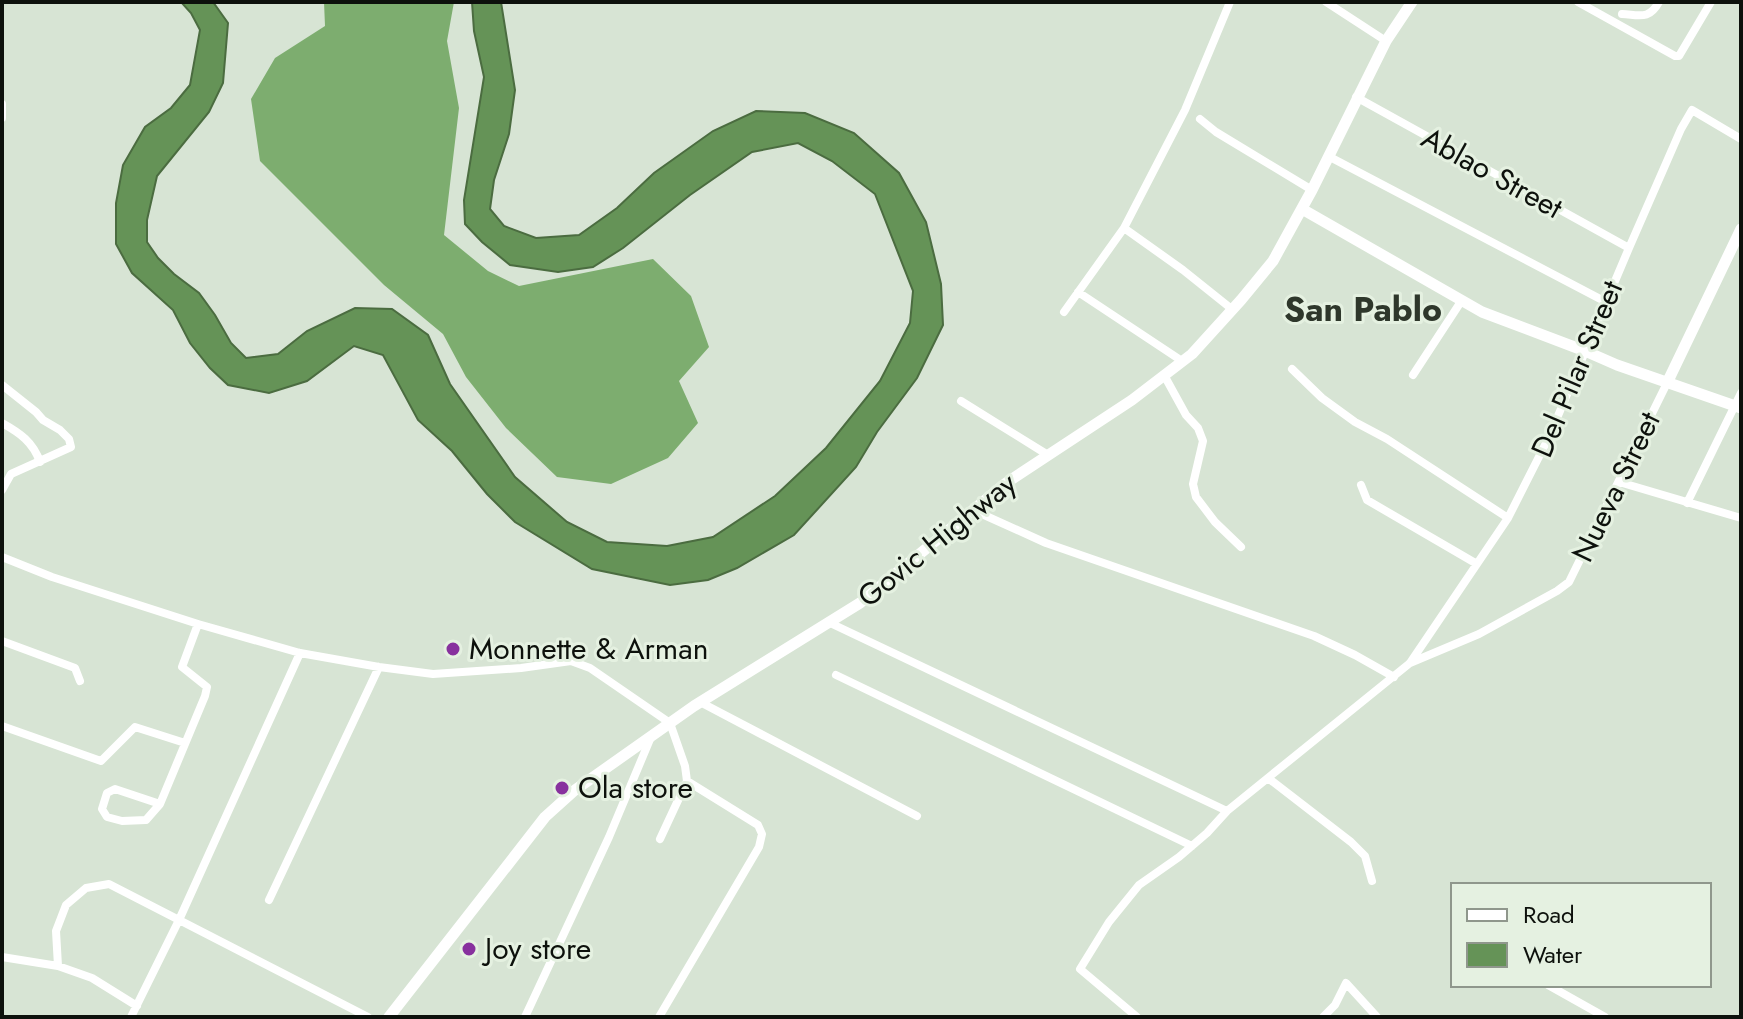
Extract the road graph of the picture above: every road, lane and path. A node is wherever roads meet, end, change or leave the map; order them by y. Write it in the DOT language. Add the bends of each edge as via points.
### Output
graph roads {
  1 [pos="1230,2"];
  2 [pos="1326,2"];
  3 [pos="1412,2"];
  4 [pos="1628,2"];
  5 [pos="1659,2"];
  6 [pos="1711,2"];
  7 [pos="1583,3"];
  8 [pos="1622,14"];
  9 [pos="1616,23"];
  10 [pos="1386,41"];
  11 [pos="1356,97"];
  12 [pos="2,104"];
  13 [pos="2,118"];
  14 [pos="1200,119"];
  15 [pos="1741,139"];
  16 [pos="1328,156"];
  17 [pos="1312,190"];
  18 [pos="1302,209"];
  19 [pos="1124,228"];
  20 [pos="1741,229"];
  21 [pos="1629,248"];
  22 [pos="1078,292"];
  23 [pos="1462,300"];
  24 [pos="1606,302"];
  25 [pos="1233,310"];
  26 [pos="1064,312"];
  27 [pos="1585,351"];
  28 [pos="1182,361"];
  29 [pos="1292,369"];
  30 [pos="1164,375"];
  31 [pos="1413,375"];
  32 [pos="1667,383"];
  33 [pos="2,385"];
  34 [pos="1741,393"];
  35 [pos="961,401"];
  36 [pos="1738,407"];
  37 [pos="2,423"];
  38 [pos="1048,455"];
  39 [pos="40,462"];
  40 [pos="1619,482"];
  41 [pos="1361,485"];
  42 [pos="2,490"];
  43 [pos="1687,503"];
  44 [pos="973,510"];
  45 [pos="1508,518"];
  46 [pos="1741,518"];
  47 [pos="1241,547"];
  48 [pos="2,557"];
  49 [pos="1477,564"];
  50 [pos="828,622"];
  51 [pos="198,624"];
  52 [pos="2,641"];
  53 [pos="300,653"];
  54 [pos="1410,663"];
  55 [pos="379,667"];
  56 [pos="836,675"];
  57 [pos="1394,677"];
  58 [pos="80,681"];
  59 [pos="700,702"];
  60 [pos="670,723"];
  61 [pos="2,726"];
  62 [pos="651,735"];
  63 [pos="185,743"];
  64 [pos="1268,778"];
  65 [pos="687,781"];
  66 [pos="160,804"];
  67 [pos="1227,811"];
  68 [pos="917,816"];
  69 [pos="660,839"];
  70 [pos="1192,846"];
  71 [pos="1372,881"];
  72 [pos="269,900"];
  73 [pos="179,920"];
  74 [pos="2,957"];
  75 [pos="58,966"];
  76 [pos="1552,987"];
  77 [pos="137,1006"];
  78 [pos="131,1017"];
  79 [pos="368,1017"];
  80 [pos="389,1017"];
  81 [pos="525,1017"];
  82 [pos="659,1017"];
  83 [pos="1137,1017"];
  84 [pos="1323,1017"];
  85 [pos="1377,1017"];
  86 [pos="1605,1017"];
  1 -- 19 [label="street" via="1185,110"];
  2 -- 10 [label="street"];
  3 -- 10 [label="main road, Govic Highway"];
  4 -- 8 [label="street"];
  5 -- 8 [label="street" via="1647,15"];
  6 -- 9 [label="street" via="1679,56"];
  7 -- 9 [label="street"];
  8 -- 9 [label="street"];
  10 -- 11 [label="main road, Govic Highway"];
  11 -- 16 [label="main road, Govic Highway"];
  11 -- 21 [label="street, Ablao Street"];
  12 -- 13 [label="street"];
  14 -- 17 [label="street"];
  15 -- 21 [label="street, Del Pilar Street" via="1692,110"];
  16 -- 17 [label="main road, Govic Highway"];
  16 -- 24 [label="street"];
  17 -- 18 [label="main road, Govic Highway"];
  18 -- 23 [label="main road"];
  18 -- 25 [label="main road, Govic Highway" via="1273,261"];
  19 -- 22 [label="street"];
  19 -- 25 [label="street"];
  20 -- 32 [label="main road, Nueva Street"];
  21 -- 24 [label="street, Del Pilar Street"];
  22 -- 26 [label="street"];
  22 -- 28 [label="street"];
  23 -- 27 [label="main road"];
  23 -- 31 [label="street"];
  24 -- 27 [label="street, Del Pilar Street"];
  25 -- 28 [label="main road, Govic Highway"];
  27 -- 32 [label="main road"];
  27 -- 45 [label="street, Del Pilar Street"];
  28 -- 30 [label="main road, Govic Highway"];
  29 -- 45 [label="street" via="1355,422"];
  30 -- 38 [label="main road, Govic Highway"];
  30 -- 47 [label="street" via="1203,441 1193,484 1196,497"];
  32 -- 36 [label="main road"];
  32 -- 40 [label="street, Nueva Street"];
  33 -- 39 [label="street" via="69,439 71,447"];
  34 -- 36 [label="street"];
  35 -- 38 [label="street"];
  36 -- 43 [label="street"];
  37 -- 39 [label="street" via="29,441"];
  38 -- 44 [label="main road, Govic Highway"];
  39 -- 42 [label="street" via="11,474"];
  40 -- 43 [label="street"];
  40 -- 54 [label="street, Nueva Street" via="1569,582 1479,634"];
  41 -- 49 [label="street" via="1367,500"];
  43 -- 46 [label="street"];
  44 -- 50 [label="main road, Govic Highway" via="860,603"];
  44 -- 57 [label="street" via="1046,543 1314,636"];
  45 -- 49 [label="street, Del Pilar Street"];
  48 -- 51 [label="street"];
  49 -- 54 [label="street, Del Pilar Street"];
  50 -- 59 [label="main road, Govic Highway"];
  50 -- 67 [label="street"];
  51 -- 53 [label="street"];
  51 -- 63 [label="street" via="182,667 207,687"];
  52 -- 58 [label="street" via="75,668"];
  53 -- 55 [label="street"];
  53 -- 73 [label="street"];
  54 -- 57 [label="street"];
  55 -- 60 [label="street" via="433,674 571,661 590,668"];
  55 -- 72 [label="street"];
  56 -- 70 [label="street"];
  57 -- 64 [label="street"];
  59 -- 60 [label="main road, Govic Highway"];
  59 -- 68 [label="street"];
  60 -- 62 [label="main road, Govic Highway"];
  60 -- 65 [label="street"];
  61 -- 63 [label="street" via="101,761 135,727"];
  62 -- 80 [label="main road, Govic Highway" via="545,817"];
  62 -- 81 [label="street"];
  63 -- 66 [label="street"];
  64 -- 67 [label="street"];
  64 -- 71 [label="street" via="1351,842 1365,856"];
  65 -- 69 [label="street"];
  65 -- 82 [label="street" via="758,825 762,834"];
  66 -- 66 [label="street" via="115,789 107,793 102,809 107,817 122,821 146,820"];
  67 -- 70 [label="street"];
  70 -- 83 [label="street" via="1139,885 1080,969"];
  73 -- 75 [label="street" via="109,884 86,888 66,905 56,931"];
  73 -- 77 [label="street"];
  73 -- 79 [label="street"];
  74 -- 75 [label="street"];
  75 -- 77 [label="street" via="92,978"];
  76 -- 86 [label="street"];
  77 -- 78 [label="street"];
  84 -- 85 [label="street" via="1346,983"];
}
